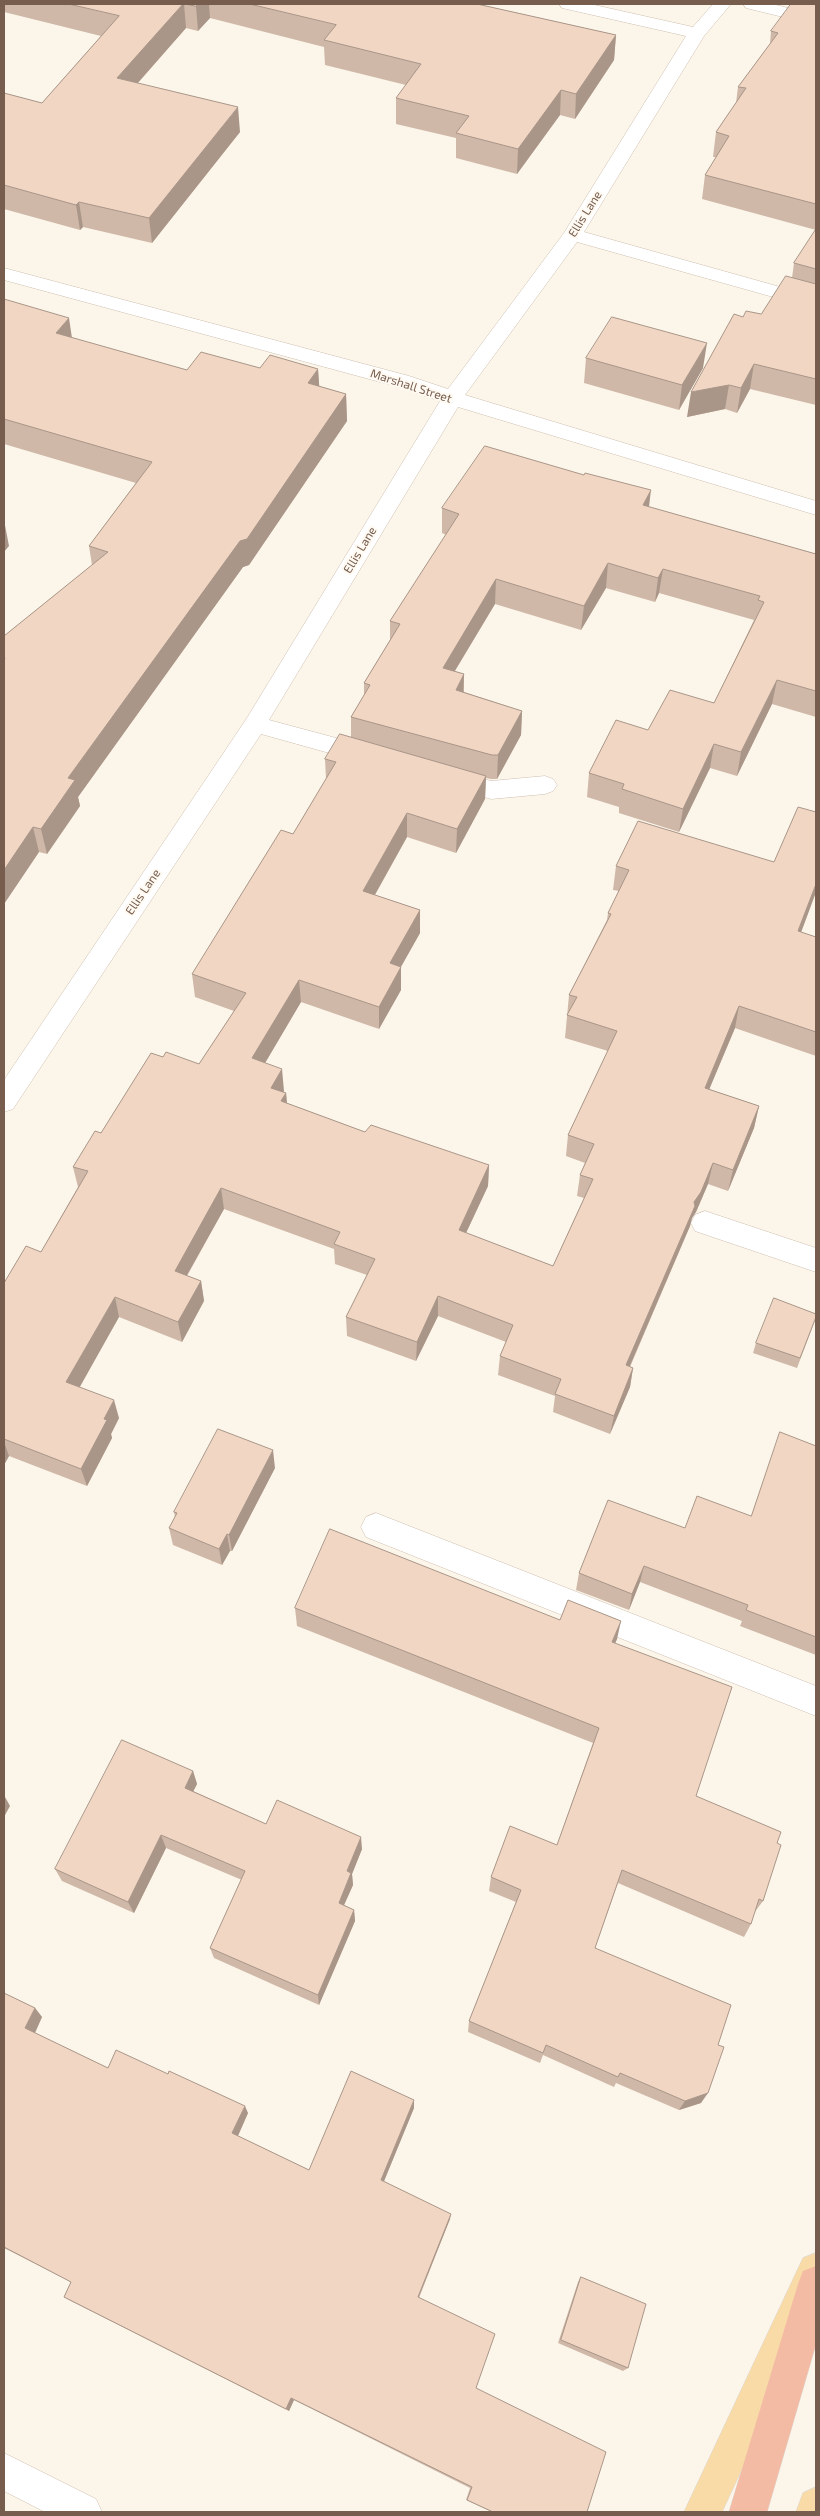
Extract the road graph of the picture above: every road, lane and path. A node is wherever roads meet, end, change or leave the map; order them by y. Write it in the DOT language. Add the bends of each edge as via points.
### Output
graph roads {
  1 [pos="568,4"];
  2 [pos="722,4"];
  3 [pos="752,4"];
  4 [pos="816,20"];
  5 [pos="697,32"];
  6 [pos="573,235"];
  7 [pos="4,274"];
  8 [pos="816,303"];
  9 [pos="452,399"];
  10 [pos="816,508"];
  11 [pos="254,724"];
  12 [pos="388,760"];
  13 [pos="426,771"];
  14 [pos="545,785"];
  15 [pos="4,1101"];
  16 [pos="705,1223"];
  17 [pos="816,1260"];
  18 [pos="376,1527"];
  19 [pos="816,1701"];
  20 [pos="816,2271"];
  21 [pos="816,2284"];
  22 [pos="4,2471"];
  23 [pos="816,2506"];
  24 [pos="83,2512"];
  25 [pos="703,2512"];
  26 [pos="748,2512"];
  27 [pos="815,2512"];
  1 -- 5 [label="street"];
  2 -- 5 [label="street, Ellis Lane"];
  3 -- 4 [label="street"];
  5 -- 6 [label="street, Ellis Lane"];
  6 -- 8 [label="street"];
  6 -- 9 [label="street, Ellis Lane"];
  7 -- 9 [label="street, Marshall Street" via="402,381"];
  9 -- 10 [label="street, Marshall Street"];
  9 -- 11 [label="street, Ellis Lane"];
  11 -- 12 [label="street"];
  11 -- 15 [label="street, Ellis Lane"];
  13 -- 14 [label="street" via="491,790"];
  16 -- 17 [label="street"];
  18 -- 19 [label="street"];
  20 -- 25 [label="main road"];
  21 -- 26 [label="highway"];
  22 -- 24 [label="street"];
  23 -- 27 [label="main road"];
}
